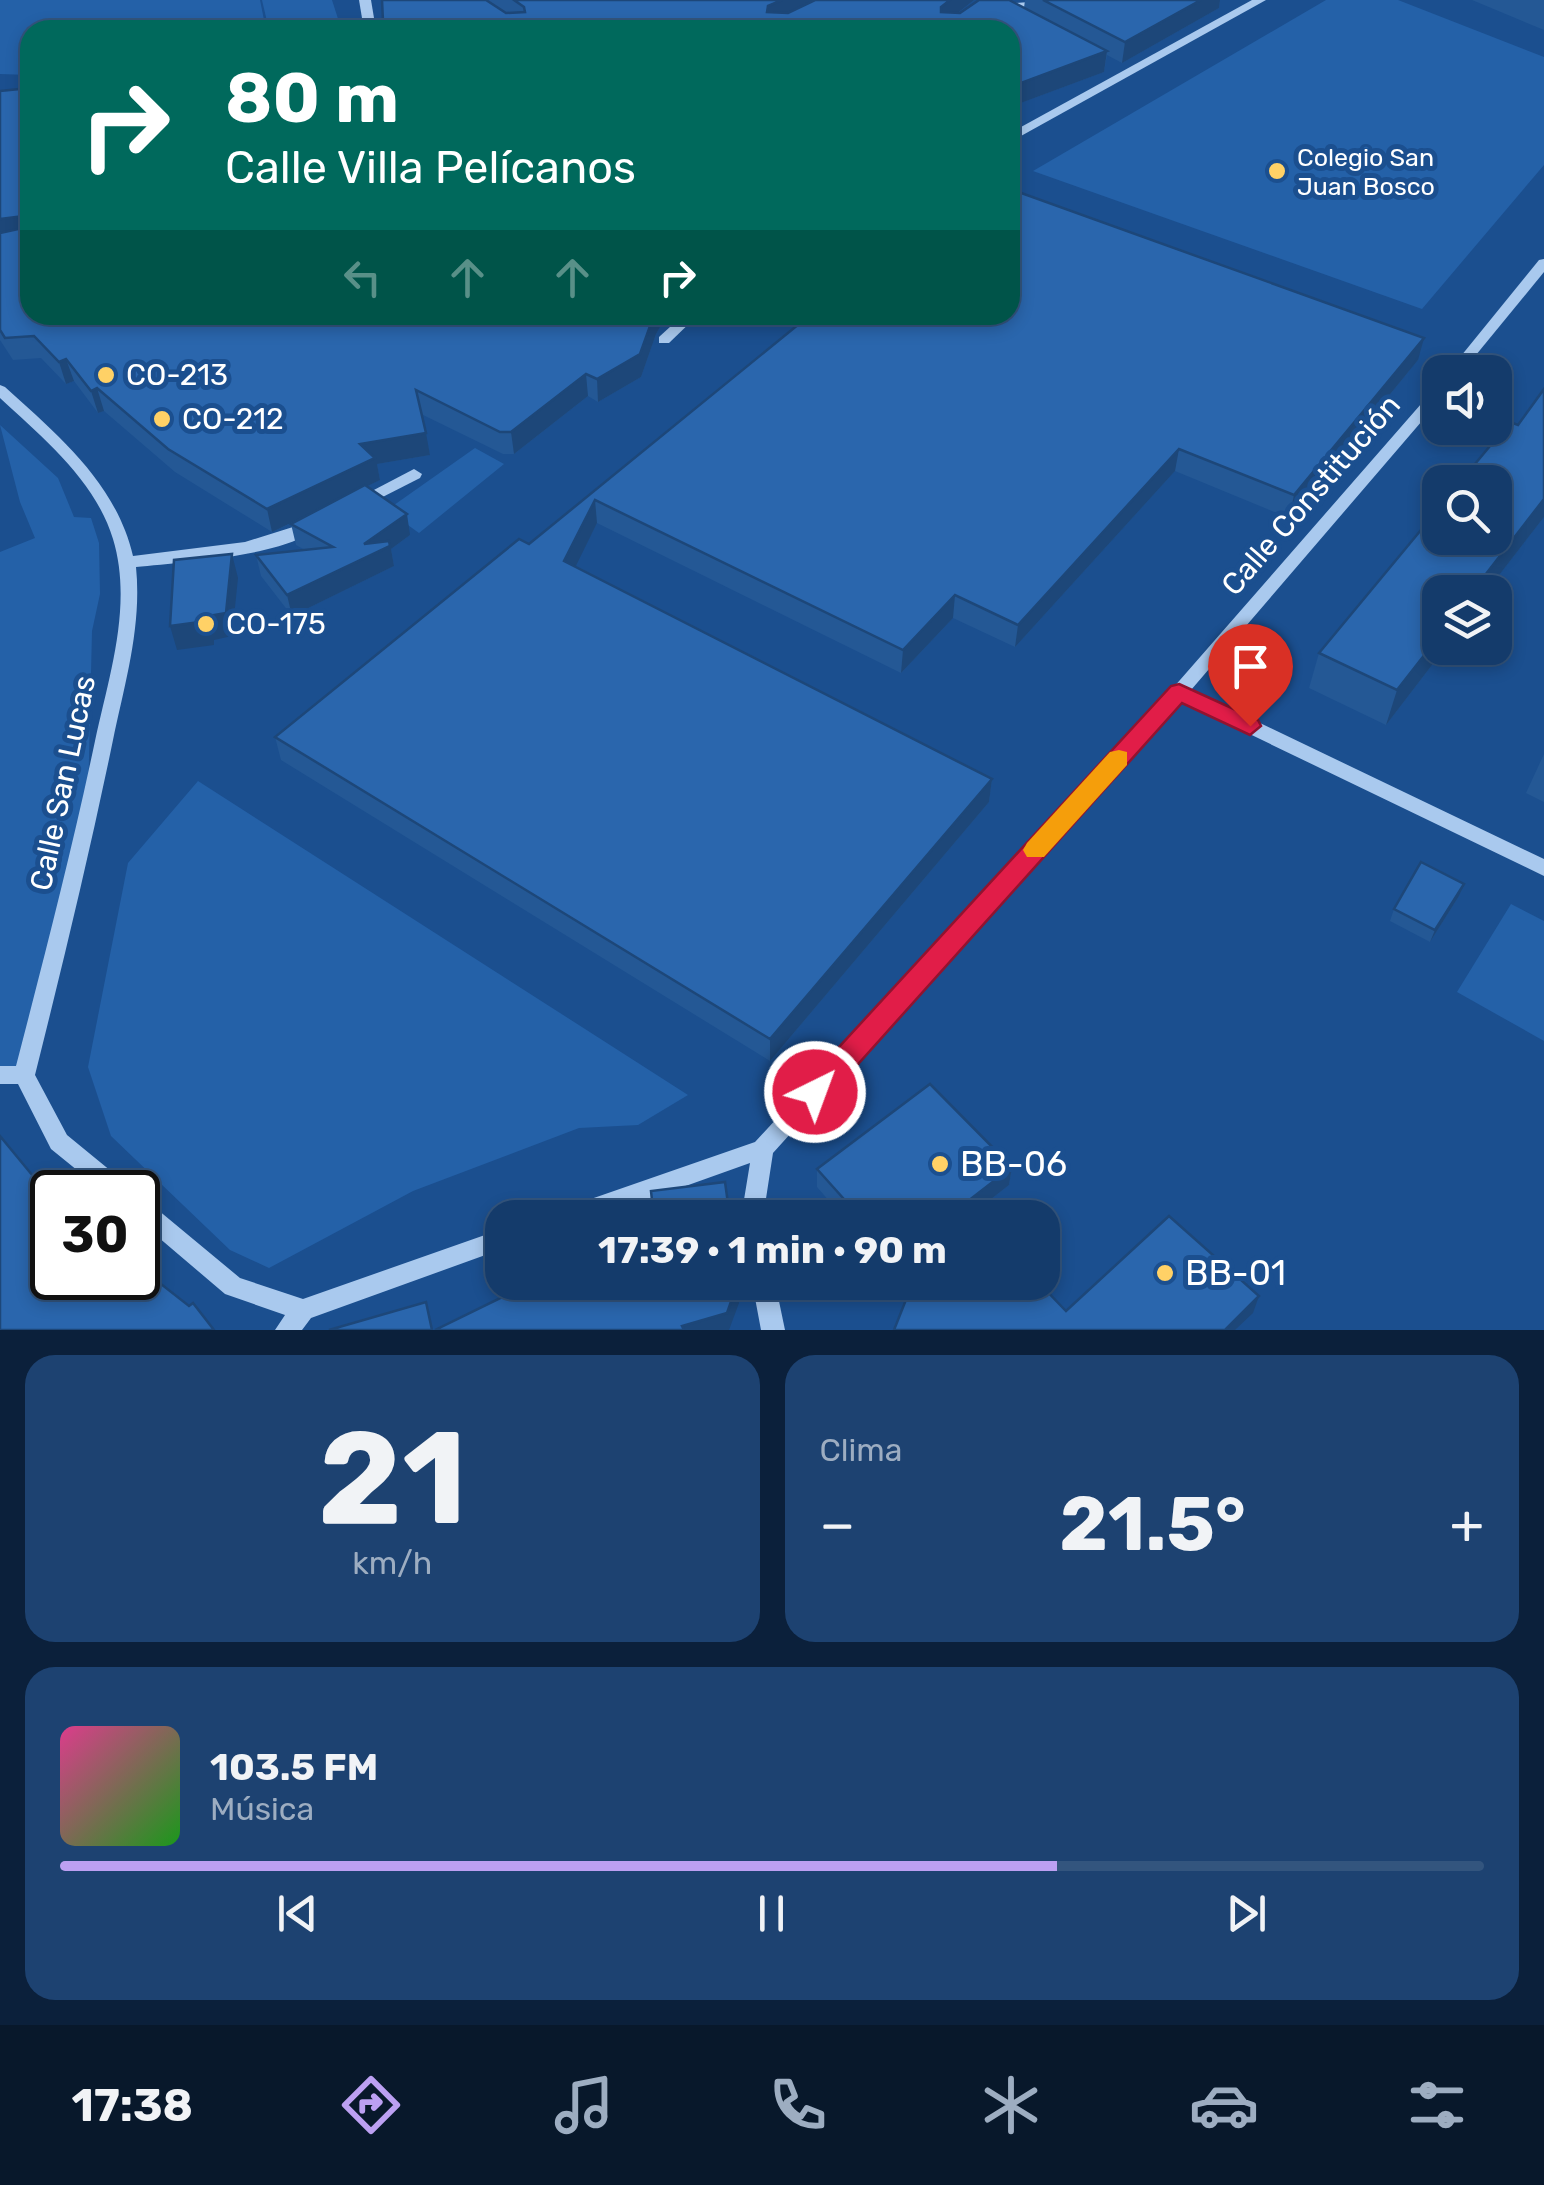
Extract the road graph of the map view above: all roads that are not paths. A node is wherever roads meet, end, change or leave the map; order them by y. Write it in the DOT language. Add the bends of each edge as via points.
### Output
graph roads {
  1 [pos="384,0"];
  2 [pos="1048,0"];
  3 [pos="1260,0"];
  4 [pos="987,1"];
  5 [pos="366,3"];
  6 [pos="974,11"];
  7 [pos="1022,20"];
  8 [pos="1108,64"];
  9 [pos="1124,72"];
  10 [pos="1020,132"];
  11 [pos="1544,263"];
  12 [pos="680,325"];
  13 [pos="664,340"];
  14 [pos="1469,355"];
  15 [pos="0,390"];
  16 [pos="1422,412"];
  17 [pos="414,474"];
  18 [pos="128,562"];
  19 [pos="1179,692"];
  20 [pos="1544,868"];
  21 [pos="0,1075"];
  22 [pos="24,1076"];
  23 [pos="763,1150"];
  24 [pos="93,1170"];
  25 [pos="617,1200"];
  26 [pos="755,1200"];
  27 [pos="160,1225"];
  28 [pos="485,1245"];
  29 [pos="767,1300"];
  30 [pos="303,1310"];
  31 [pos="287,1330"];
  32 [pos="773,1330"];
  1 -- 5 [label="street"];
  2 -- 4 [label="street" via="1015,6"];
  3 -- 9 [label="street"];
  4 -- 6 [label="street"];
  4 -- 7 [label="street"];
  8 -- 9 [label="street"];
  9 -- 10 [label="street"];
  11 -- 14 [label="street"];
  12 -- 13 [label="street"];
  15 -- 18 [label="street, Calle San Lucas" via="76,461"];
  16 -- 19 [label="street, Calle Constitución"];
  17 -- 18 [label="street" via="289,538"];
  18 -- 22 [label="street, Calle San Lucas" via="122,649 88,824"];
  19 -- 20 [label="street"];
  19 -- 23 [label="street, Calle Constitución"];
  21 -- 22 [label="street"];
  22 -- 24 [label="street" via="59,1142"];
  23 -- 25 [label="street, Calle Constitución"];
  23 -- 26 [label="street"];
  27 -- 30 [label="street" via="233,1286"];
  28 -- 30 [label="street"];
  29 -- 32 [label="street"];
  30 -- 31 [label="street"];
}
